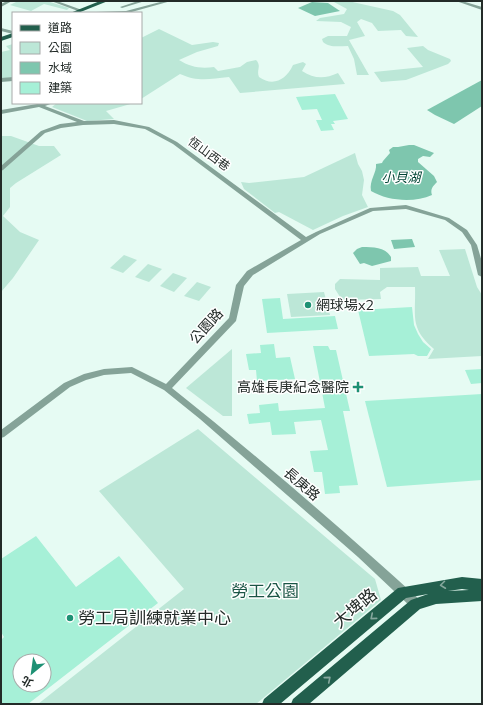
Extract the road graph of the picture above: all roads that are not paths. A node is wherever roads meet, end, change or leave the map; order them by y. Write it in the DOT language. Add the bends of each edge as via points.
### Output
graph roads {
  1 [pos="10,1"];
  2 [pos="53,1"];
  3 [pos="105,1"];
  4 [pos="143,1"];
  5 [pos="169,1"];
  6 [pos="458,1"];
  7 [pos="1,6"];
  8 [pos="82,9"];
  9 [pos="482,9"];
  10 [pos="113,10"];
  11 [pos="75,12"];
  12 [pos="90,12"];
  13 [pos="126,12"];
  14 [pos="1,29"];
  15 [pos="12,34"];
  16 [pos="12,34"];
  17 [pos="1,39"];
  18 [pos="12,79"];
  19 [pos="1,80"];
  20 [pos="39,104"];
  21 [pos="1,112"];
  22 [pos="83,123"];
  23 [pos="1,169"];
  24 [pos="306,240"];
  25 [pos="482,275"];
  26 [pos="167,388"];
  27 [pos="1,436"];
  28 [pos="482,585"];
  29 [pos="403,592"];
  30 [pos="482,595"];
  31 [pos="416,604"];
  32 [pos="269,704"];
  33 [pos="298,704"];
  1 -- 7 [label="street"];
  2 -- 8 [label="street"];
  3 -- 8 [label="main road"];
  4 -- 10 [label="street"];
  5 -- 13 [label="street"];
  6 -- 9 [label="street"];
  8 -- 11 [label="main road"];
  8 -- 12 [label="street"];
  14 -- 15 [label="street"];
  16 -- 17 [label="main road"];
  18 -- 19 [label="street"];
  20 -- 21 [label="street"];
  20 -- 22 [label="street"];
  22 -- 23 [label="street, 恆山西巷" via="60,126 44,132"];
  22 -- 24 [label="street, 恆山西巷" via="114,122 147,128 161,134"];
  24 -- 25 [label="street, 公園路" via="372,209 406,207 447,219 465,231 474,245"];
  24 -- 26 [label="street, 公園路" via="250,273 240,285 233,319"];
  26 -- 27 [label="street" via="132,370 104,372 84,377 67,385"];
  26 -- 29 [label="street, 長庚路"];
  28 -- 29 [label="main road, one-way" via="462,583"];
  29 -- 31 [label="street, 長庚路"];
  29 -- 32 [label="main road, 大埤路, one-way"];
  30 -- 31 [label="main road" via="436,598"];
  33 -- 31 [label="main road, one-way"];
}
